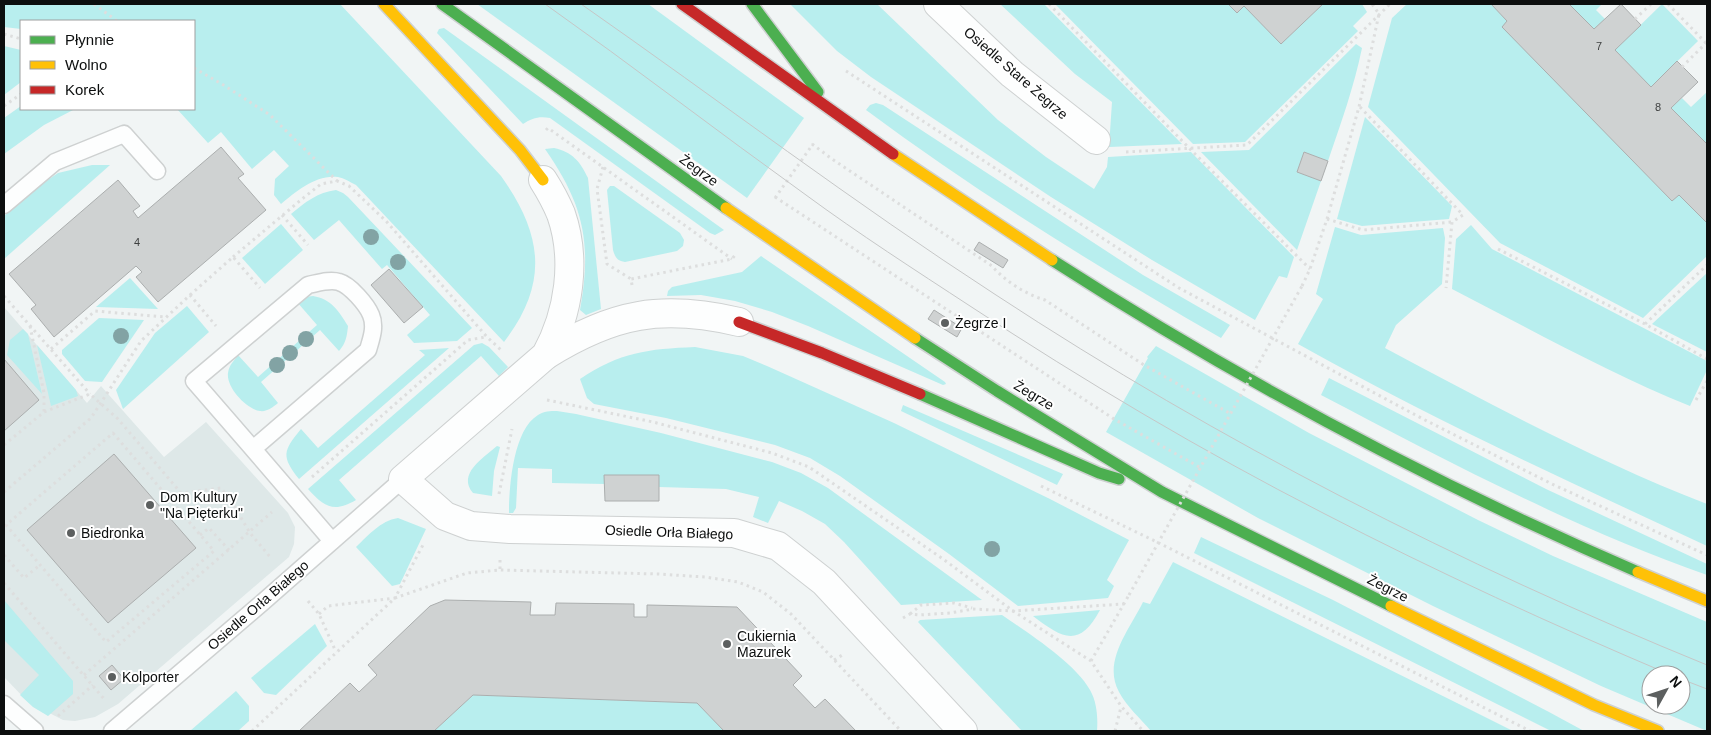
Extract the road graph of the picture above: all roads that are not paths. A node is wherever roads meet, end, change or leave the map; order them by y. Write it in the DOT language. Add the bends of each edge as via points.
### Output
graph roads {
  1 [pos="384,4"];
  2 [pos="442,4"];
  3 [pos="682,4"];
  4 [pos="752,4"];
  5 [pos="938,4"];
  6 [pos="834,114"];
  7 [pos="1096,140"];
  8 [pos="157,171"];
  9 [pos="544,180"];
  10 [pos="4,205"];
  11 [pos="739,322"];
  12 [pos="546,355"];
  13 [pos="252,449"];
  14 [pos="402,479"];
  15 [pos="1162,492"];
  16 [pos="332,541"];
  17 [pos="1692,595"];
  18 [pos="1707,597"];
  19 [pos="1707,601"];
  20 [pos="4,704"];
  21 [pos="1594,705"];
  22 [pos="35,731"];
  23 [pos="112,731"];
  24 [pos="963,731"];
  25 [pos="1633,731"];
  26 [pos="1658,731"];
  1 -- 9 [label="street"];
  2 -- 15 [label="street, Żegrze" via="896,326"];
  3 -- 6 [label="street"];
  4 -- 6 [label="street"];
  5 -- 7 [label="street, Osiedle Stare Żegrze" via="1012,74"];
  6 -- 17 [label="street" via="1043,254 1133,311 1261,385 1534,526"];
  8 -- 10 [label="lane" via="124,134 55,162"];
  9 -- 12 [label="street, Osiedle Orła Białego" via="561,214 570,272 559,329"];
  11 -- 12 [label="street" via="689,313 636,315 600,326"];
  11 -- 15 [label="street" via="830,357 1099,473"];
  12 -- 14 [label="street, Osiedle Orła Białego"];
  13 -- 13 [label="lane" via="368,350 373,334 371,316 356,294 340,282 308,285 194,381"];
  13 -- 16 [label="lane"];
  14 -- 16 [label="lane, Osiedle Orła Białego"];
  14 -- 24 [label="street, Osiedle Orła Białego" via="445,516 471,526 734,533 778,546 824,582"];
  15 -- 21 [label="street, Żegrze"];
  16 -- 23 [label="lane, Osiedle Orła Białego"];
  17 -- 18 [label="street"];
  17 -- 19 [label="street"];
  20 -- 22 [label="lane"];
  21 -- 25 [label="street"];
  21 -- 26 [label="street, Żegrze"];
}
